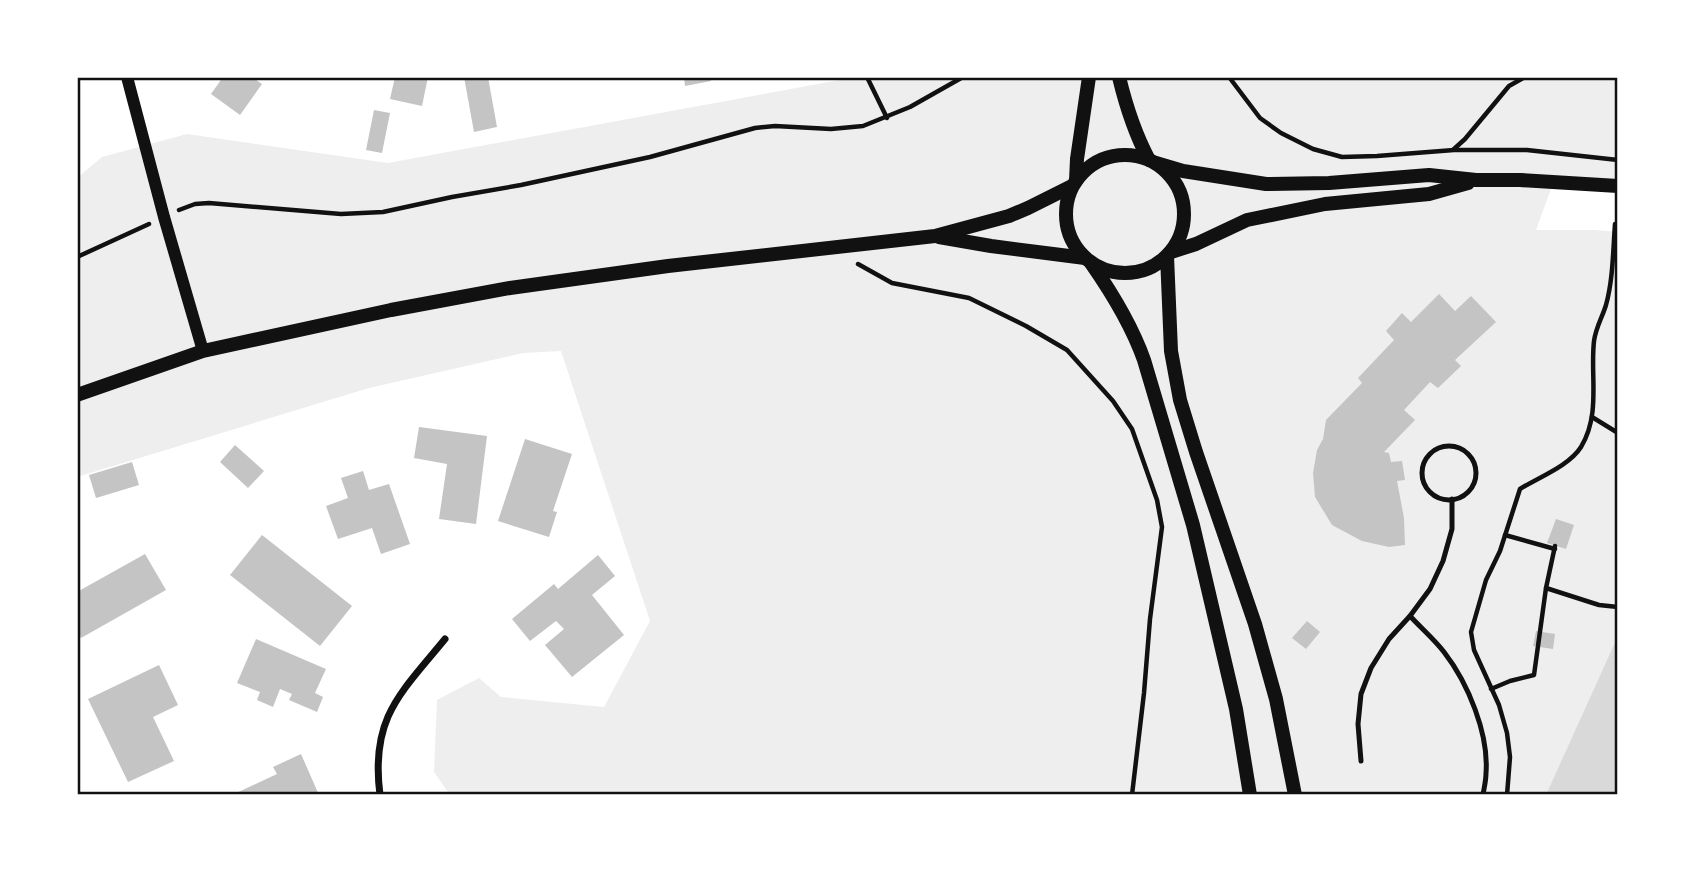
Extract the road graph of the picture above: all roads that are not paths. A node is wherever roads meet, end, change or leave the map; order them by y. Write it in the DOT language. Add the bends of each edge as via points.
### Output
graph roads {
  1 [pos="127,77"];
  2 [pos="1089,77"];
  3 [pos="1119,77"];
  4 [pos="1153,161"];
  5 [pos="1476,180"];
  6 [pos="1074,183"];
  7 [pos="1618,186"];
  8 [pos="935,236"];
  9 [pos="1169,254"];
  10 [pos="1088,260"];
  11 [pos="203,351"];
  12 [pos="77,395"];
  13 [pos="1452,499"];
  14 [pos="1410,616"];
  15 [pos="445,639"];
  16 [pos="1361,761"];
  17 [pos="380,795"];
  18 [pos="1250,795"];
  19 [pos="1295,795"];
  20 [pos="1483,795"];
  1 -- 11 [label="street"];
  2 -- 6 [label="main road"];
  3 -- 4 [label="main road" via="1139,141"];
  4 -- 5 [label="main road" via="1183,172 1266,184 1429,175"];
  4 -- 6 [label="main road" via="1117,155 1087,168"];
  4 -- 9 [label="main road" via="1181,194 1181,234"];
  5 -- 7 [label="main road"];
  5 -- 9 [label="main road" via="1429,194 1325,204 1247,220"];
  6 -- 8 [label="main road" via="1009,216"];
  6 -- 10 [label="main road" via="1066,205 1067,224 1073,242"];
  8 -- 10 [label="main road"];
  8 -- 11 [label="main road" via="510,288"];
  9 -- 10 [label="main road" via="1139,272 1106,270"];
  9 -- 19 [label="main road" via="1171,351 1180,400 1258,637"];
  10 -- 18 [label="main road" via="1139,345 1193,525 1237,709"];
  11 -- 12 [label="main road"];
  13 -- 13 [label="lane" via="1428,490 1423,474 1428,457 1451,446 1467,453 1476,468 1468,492"];
  13 -- 14 [label="lane" via="1452,528 1443,561"];
  14 -- 16 [label="lane" via="1389,639 1361,694"];
  14 -- 20 [label="lane" via="1444,652 1476,712 1484,743"];
  15 -- 17 [label="street" via="404,687 387,716 380,738"];
}
